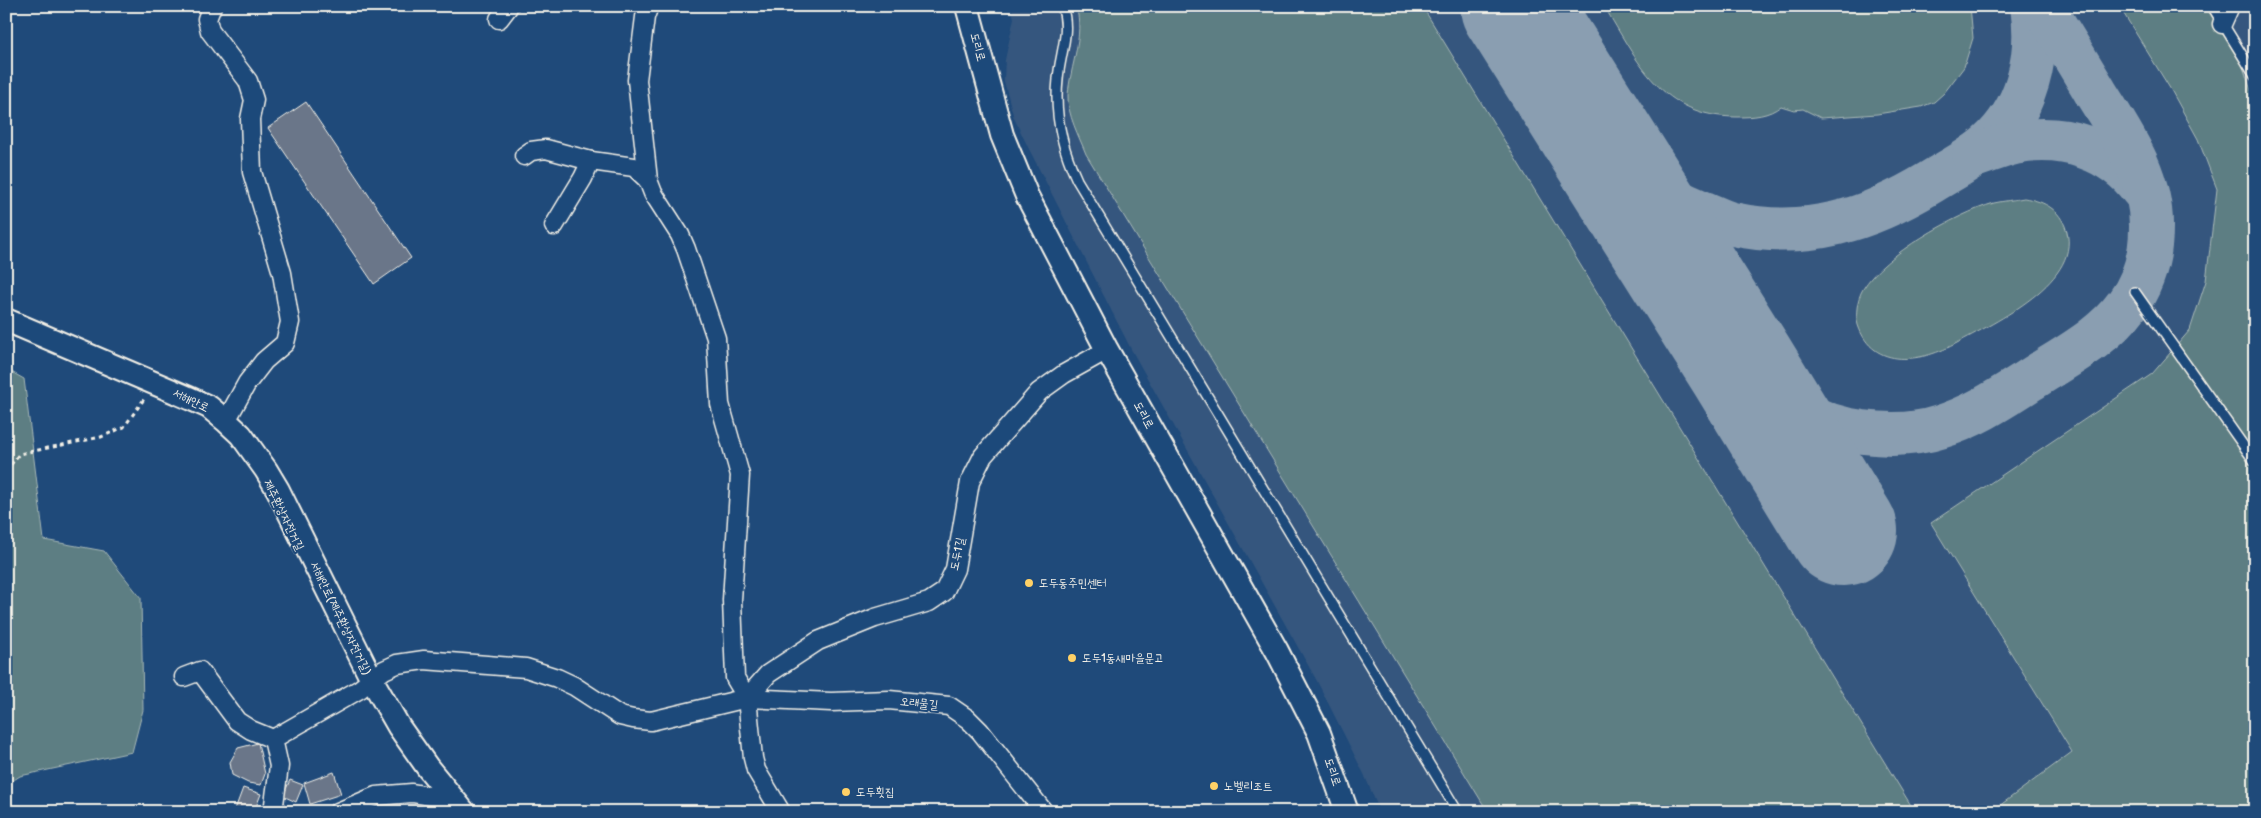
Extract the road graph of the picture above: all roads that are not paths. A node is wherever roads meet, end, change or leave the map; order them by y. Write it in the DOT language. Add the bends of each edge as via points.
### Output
graph roads {
  1 [pos="212,6"];
  2 [pos="649,6"];
  3 [pos="967,6"];
  4 [pos="1062,6"];
  5 [pos="2212,6"];
  6 [pos="2230,6"];
  7 [pos="2222,24"];
  8 [pos="2255,76"];
  9 [pos="524,156"];
  10 [pos="591,161"];
  11 [pos="648,180"];
  12 [pos="554,226"];
  13 [pos="2135,292"];
  14 [pos="6,320"];
  15 [pos="1107,350"];
  16 [pos="226,421"];
  17 [pos="2255,462"];
  18 [pos="184,677"];
  19 [pos="372,680"];
  20 [pos="747,698"];
  21 [pos="273,738"];
  22 [pos="459,806"];
  23 [pos="273,812"];
  24 [pos="338,812"];
  25 [pos="782,812"];
  26 [pos="1044,812"];
  27 [pos="1347,812"];
  28 [pos="1458,812"];
  1 -- 16 [label="street" via="207,18 210,31 248,81 254,100 250,119 252,172 282,273 290,322 285,343 264,360"];
  2 -- 11 [label="street" via="637,80"];
  3 -- 15 [label="street, 도리로" via="1006,144 1027,196"];
  4 -- 28 [label="lane" via="1066,16 1066,36 1058,77 1059,124 1066,155 1077,180"];
  5 -- 7 [label="lane"];
  6 -- 7 [label="street"];
  7 -- 8 [label="lane"];
  9 -- 10 [label="street" via="531,151 546,149"];
  10 -- 11 [label="street" via="634,167"];
  10 -- 12 [label="street"];
  11 -- 20 [label="street" via="680,235 716,338 720,404 740,474 732,600 733,661 735,678"];
  13 -- 17 [label="lane"];
  14 -- 16 [label="street, 서해안로" via="155,383 209,408"];
  15 -- 20 [label="street, 도두1길" via="1039,392 983,456 970,482 955,569 944,592 929,602 875,618 818,641 768,674"];
  15 -- 27 [label="street, 도리로" via="1277,651 1319,733"];
  16 -- 19 [label="street, 서해안로(제주환상자전거길)" via="241,435 278,490"];
  18 -- 21 [label="street" via="200,671 237,721"];
  19 -- 20 [label="street, 오래물길" via="384,670 408,661 526,668 574,686 620,716 650,721"];
  19 -- 21 [label="street, 오래물길"];
  19 -- 22 [label="street, 서해안로(제주환상자전거길)" via="399,727"];
  20 -- 25 [label="street" via="756,770"];
  20 -- 26 [label="street, 오래물길" via="831,702 880,699 948,706 980,731"];
  21 -- 23 [label="street" via="279,766"];
  22 -- 24 [label="street" via="412,792 376,796"];
}
